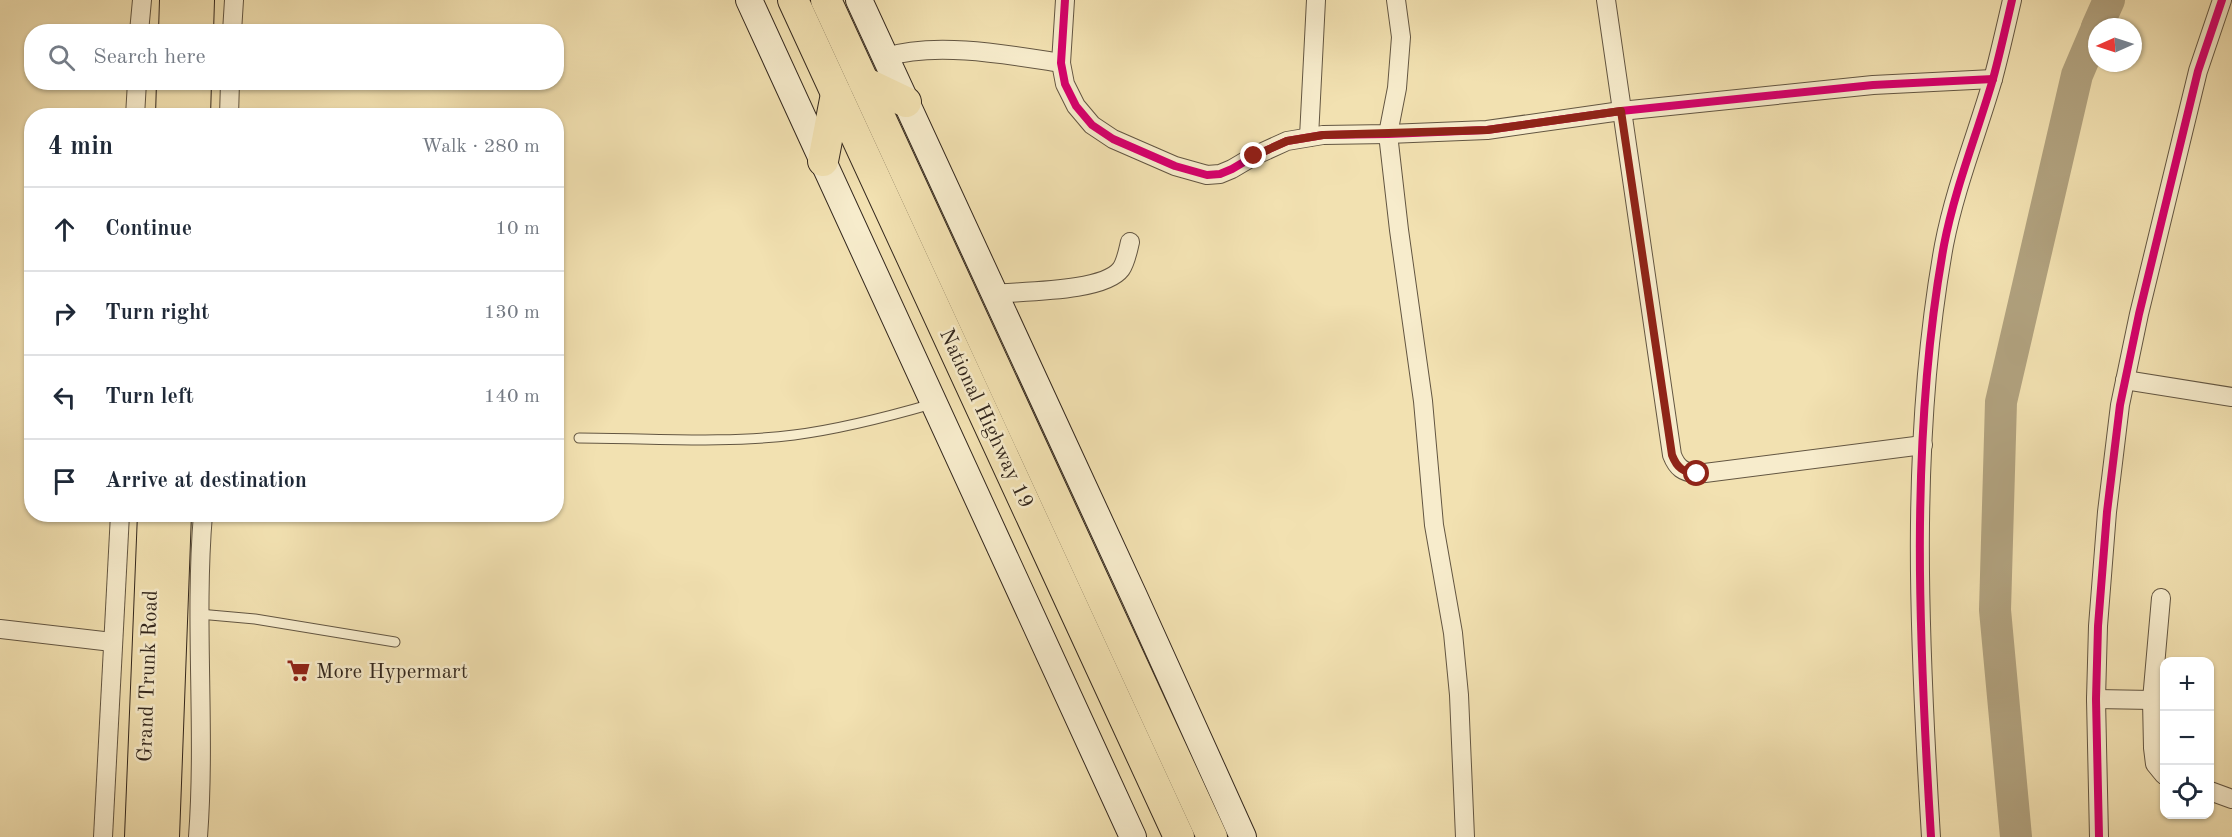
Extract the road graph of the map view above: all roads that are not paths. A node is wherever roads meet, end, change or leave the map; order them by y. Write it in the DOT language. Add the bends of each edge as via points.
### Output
graph roads {
  1 [pos="142,0"];
  2 [pos="175,0"];
  3 [pos="199,0"];
  4 [pos="234,0"];
  5 [pos="749,0"];
  6 [pos="794,0"];
  7 [pos="826,0"];
  8 [pos="859,0"];
  9 [pos="1065,0"];
  10 [pos="1316,0"];
  11 [pos="1396,0"];
  12 [pos="1606,0"];
  13 [pos="2012,0"];
  14 [pos="2222,0"];
  15 [pos="140,24"];
  16 [pos="174,24"];
  17 [pos="198,24"];
  18 [pos="232,24"];
  19 [pos="886,57"];
  20 [pos="1061,63"];
  21 [pos="1993,79"];
  22 [pos="864,82"];
  23 [pos="137,90"];
  24 [pos="172,90"];
  25 [pos="196,90"];
  26 [pos="230,90"];
  27 [pos="836,94"];
  28 [pos="906,102"];
  29 [pos="135,108"];
  30 [pos="171,108"];
  31 [pos="195,108"];
  32 [pos="229,108"];
  33 [pos="1621,111"];
  34 [pos="1388,134"];
  35 [pos="1309,137"];
  36 [pos="822,161"];
  37 [pos="1130,242"];
  38 [pos="993,294"];
  39 [pos="2124,380"];
  40 [pos="2232,397"];
  41 [pos="935,404"];
  42 [pos="579,438"];
  43 [pos="1923,445"];
  44 [pos="120,522"];
  45 [pos="153,522"];
  46 [pos="176,522"];
  47 [pos="202,522"];
  48 [pos="2161,598"];
  49 [pos="199,614"];
  50 [pos="0,629"];
  51 [pos="112,642"];
  52 [pos="395,642"];
  53 [pos="2096,699"];
  54 [pos="2152,700"];
  55 [pos="2160,770"];
  56 [pos="2214,792"];
  57 [pos="2232,799"];
  58 [pos="103,837"];
  59 [pos="140,837"];
  60 [pos="164,837"];
  61 [pos="198,837"];
  62 [pos="1133,837"];
  63 [pos="1179,837"];
  64 [pos="1212,837"];
  65 [pos="1243,837"];
  66 [pos="1465,837"];
  67 [pos="1931,837"];
  68 [pos="2099,837"];
  1 -- 15 [label="street"];
  2 -- 16 [label="highway"];
  3 -- 17 [label="highway"];
  4 -- 18 [label="street"];
  5 -- 36 [label="main road"];
  6 -- 27 [label="highway, National Highway 19"];
  7 -- 22 [label="highway"];
  8 -- 19 [label="main road"];
  9 -- 20 [label="street"];
  10 -- 35 [label="street"];
  11 -- 34 [label="street" via="1401,37"];
  12 -- 33 [label="street"];
  13 -- 21 [label="street"];
  14 -- 39 [label="street" via="2198,71"];
  19 -- 20 [label="street" via="897,53 966,51"];
  19 -- 28 [label="main road"];
  20 -- 35 [label="street" via="1065,84 1076,106 1092,125 1113,139 1175,166 1207,175 1220,174 1287,141"];
  21 -- 33 [label="street" via="1873,85"];
  21 -- 43 [label="street" via="1945,243 1932,326"];
  22 -- 28 [label="highway"];
  22 -- 64 [label="highway"];
  23 -- 29 [label="street"];
  24 -- 30 [label="highway"];
  25 -- 31 [label="highway"];
  26 -- 32 [label="street"];
  27 -- 36 [label="highway"];
  27 -- 63 [label="highway, National Highway 19"];
  28 -- 38 [label="main road"];
  33 -- 34 [label="street" via="1487,130"];
  33 -- 43 [label="street" via="1676,465 1697,474"];
  34 -- 35 [label="street"];
  34 -- 66 [label="street" via="1423,401 1434,525 1460,695"];
  36 -- 41 [label="main road"];
  37 -- 38 [label="street" via="1122,268 1110,279 1091,285"];
  38 -- 65 [label="main road"];
  39 -- 40 [label="street"];
  39 -- 53 [label="street" via="2107,512"];
  41 -- 42 [label="lane" via="854,425 793,435"];
  41 -- 62 [label="main road"];
  43 -- 67 [label="street" via="1920,641"];
  44 -- 51 [label="street"];
  45 -- 59 [label="highway, Grand Trunk Road"];
  46 -- 60 [label="highway, Grand Trunk Road"];
  47 -- 49 [label="street"];
  48 -- 54 [label="street"];
  49 -- 52 [label="lane"];
  49 -- 61 [label="street"];
  50 -- 51 [label="street"];
  51 -- 58 [label="street"];
  53 -- 54 [label="street"];
  53 -- 68 [label="street"];
  54 -- 55 [label="street" via="2153,748"];
  56 -- 57 [label="street"];
}
